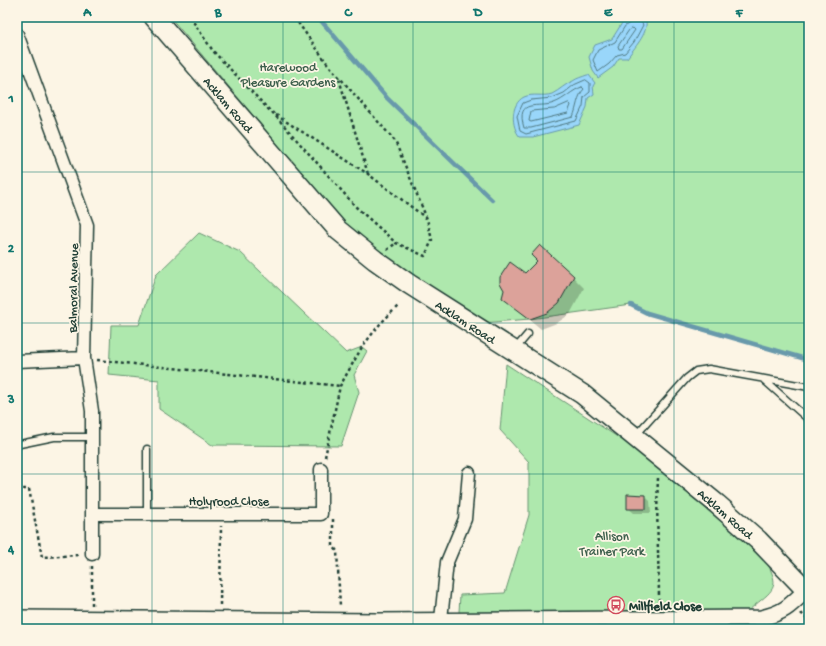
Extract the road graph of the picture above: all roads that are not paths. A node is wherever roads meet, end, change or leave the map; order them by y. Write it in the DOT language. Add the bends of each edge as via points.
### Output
graph roads {
  1 [pos="154,17"];
  2 [pos="17,34"];
  3 [pos="528,334"];
  4 [pos="513,351"];
  5 [pos="84,358"];
  6 [pos="17,361"];
  7 [pos="763,378"];
  8 [pos="809,387"];
  9 [pos="809,420"];
  10 [pos="634,436"];
  11 [pos="92,437"];
  12 [pos="20,444"];
  13 [pos="147,450"];
  14 [pos="321,469"];
  15 [pos="469,473"];
  16 [pos="92,514"];
  17 [pos="146,514"];
  18 [pos="92,554"];
  19 [pos="808,591"];
  20 [pos="17,618"];
  21 [pos="172,624"];
  22 [pos="441,624"];
  1 -- 4 [label="main road, Acklam Road" via="338,230 409,284"];
  2 -- 5 [label="street, Balmoral Avenue" via="87,225"];
  3 -- 4 [label="lane"];
  4 -- 10 [label="main road, Acklam Road" via="582,394"];
  5 -- 6 [label="street"];
  5 -- 11 [label="street, Balmoral Avenue" via="92,411"];
  7 -- 8 [label="lane"];
  7 -- 9 [label="lane"];
  7 -- 10 [label="lane" via="709,369 696,371"];
  10 -- 19 [label="main road, Acklam Road" via="758,540"];
  11 -- 12 [label="lane" via="54,437"];
  11 -- 16 [label="street, Balmoral Avenue"];
  13 -- 17 [label="lane"];
  14 -- 17 [label="street, Holyrood Close" via="321,514"];
  15 -- 22 [label="street" via="465,519 447,562"];
  16 -- 17 [label="street, Holyrood Close"];
  16 -- 18 [label="street, Balmoral Avenue"];
  19 -- 22 [label="street" via="778,614 767,617"];
  20 -- 21 [label="street" via="92,618"];
  21 -- 22 [label="street" via="220,618"];
}
